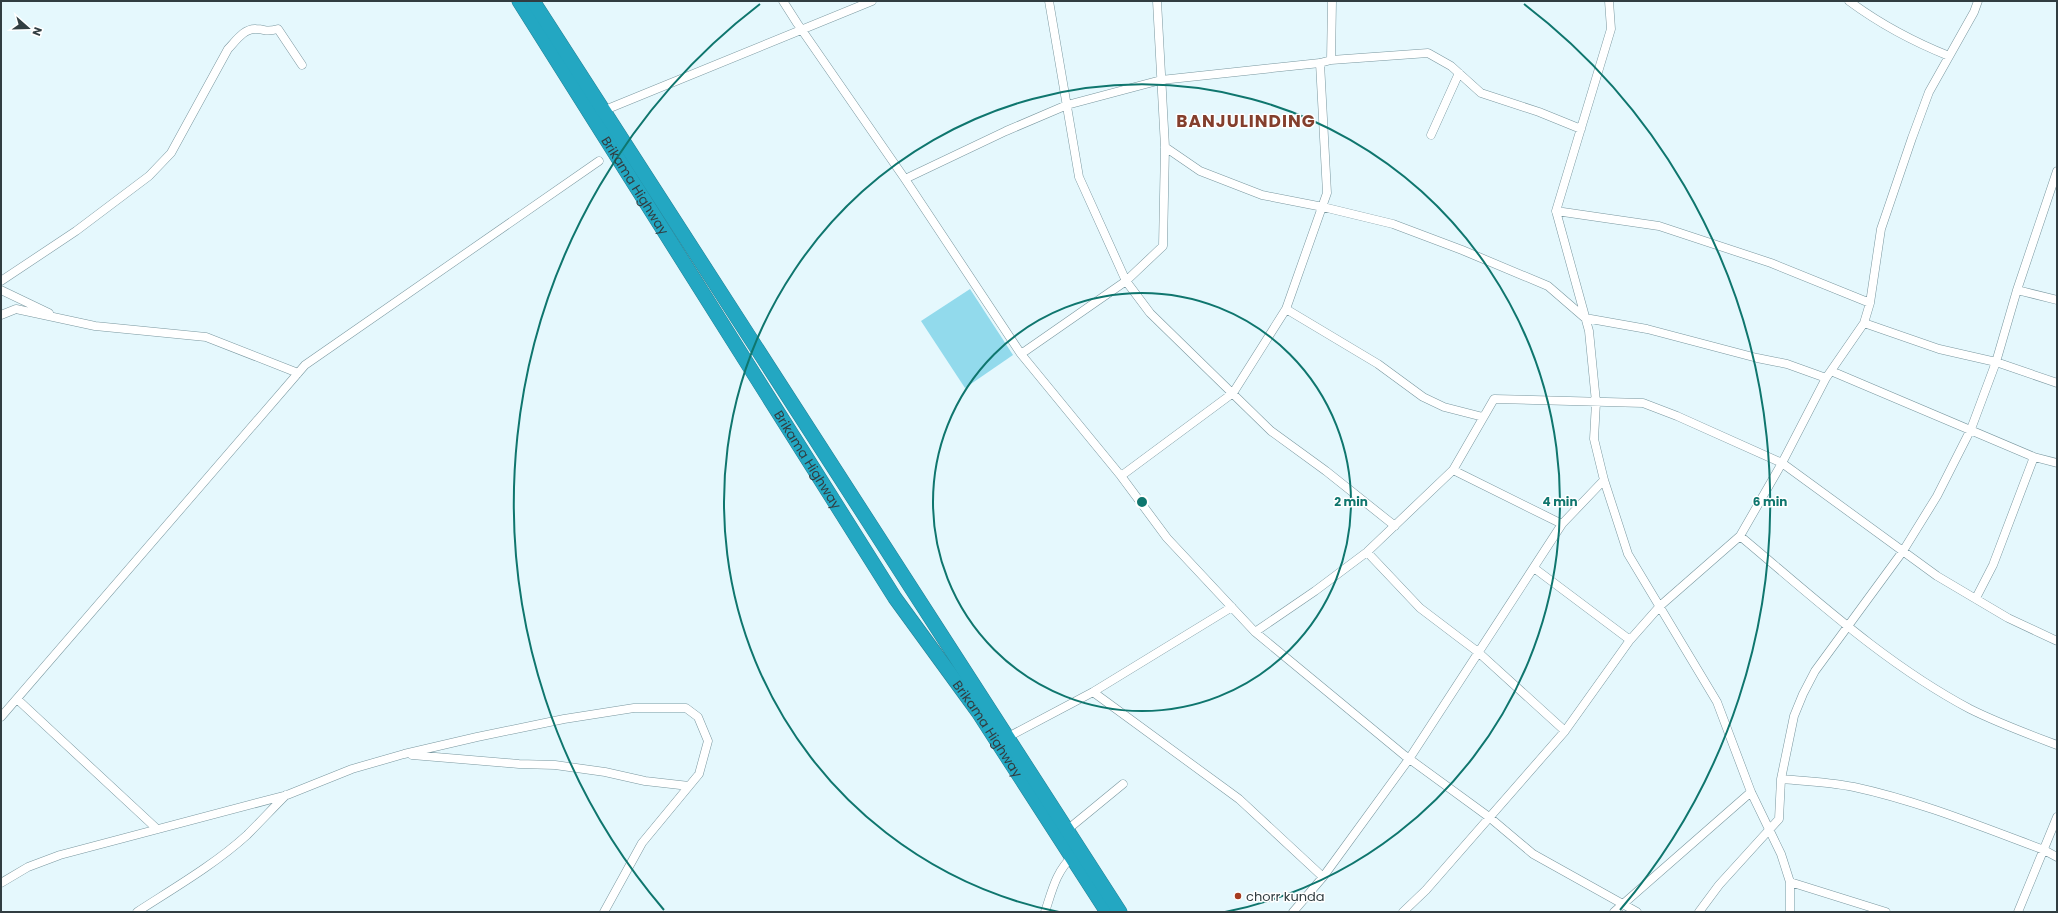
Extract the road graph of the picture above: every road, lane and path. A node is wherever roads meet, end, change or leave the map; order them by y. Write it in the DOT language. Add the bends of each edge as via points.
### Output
graph roads {
  1 [pos="519,1"];
  2 [pos="533,1"];
  3 [pos="784,1"];
  4 [pos="872,1"];
  5 [pos="1049,1"];
  6 [pos="1157,1"];
  7 [pos="1332,1"];
  8 [pos="1609,1"];
  9 [pos="1849,1"];
  10 [pos="1978,1"];
  11 [pos="801,29"];
  12 [pos="1949,56"];
  13 [pos="1331,60"];
  14 [pos="1320,63"];
  15 [pos="302,65"];
  16 [pos="1458,73"];
  17 [pos="1161,80"];
  18 [pos="1067,105"];
  19 [pos="598,112"];
  20 [pos="1581,128"];
  21 [pos="1430,135"];
  22 [pos="1165,147"];
  23 [pos="600,161"];
  24 [pos="2057,172"];
  25 [pos="905,179"];
  26 [pos="1323,206"];
  27 [pos="1556,211"];
  28 [pos="1,281"];
  29 [pos="1126,281"];
  30 [pos="1,290"];
  31 [pos="2017,290"];
  32 [pos="2057,300"];
  33 [pos="1870,303"];
  34 [pos="1286,309"];
  35 [pos="1,315"];
  36 [pos="1585,318"];
  37 [pos="62,319"];
  38 [pos="1864,323"];
  39 [pos="1021,354"];
  40 [pos="1996,362"];
  41 [pos="298,373"];
  42 [pos="1829,374"];
  43 [pos="2057,383"];
  44 [pos="1233,394"];
  45 [pos="1596,402"];
  46 [pos="1483,417"];
  47 [pos="1971,429"];
  48 [pos="2034,457"];
  49 [pos="1782,463"];
  50 [pos="2057,464"];
  51 [pos="1453,470"];
  52 [pos="1121,476"];
  53 [pos="1604,480"];
  54 [pos="1562,524"];
  55 [pos="1395,526"];
  56 [pos="1740,536"];
  57 [pos="1903,551"];
  58 [pos="1367,552"];
  59 [pos="1534,568"];
  60 [pos="1976,598"];
  61 [pos="1660,606"];
  62 [pos="1232,607"];
  63 [pos="1848,627"];
  64 [pos="1255,632"];
  65 [pos="1630,640"];
  66 [pos="2057,641"];
  67 [pos="1478,652"];
  68 [pos="1094,692"];
  69 [pos="17,699"];
  70 [pos="2,713"];
  71 [pos="1565,731"];
  72 [pos="1008,737"];
  73 [pos="2057,745"];
  74 [pos="404,754"];
  75 [pos="1409,759"];
  76 [pos="1781,778"];
  77 [pos="1123,784"];
  78 [pos="688,786"];
  79 [pos="1751,792"];
  80 [pos="286,795"];
  81 [pos="2057,817"];
  82 [pos="1489,818"];
  83 [pos="1770,828"];
  84 [pos="157,829"];
  85 [pos="1067,830"];
  86 [pos="2044,850"];
  87 [pos="1076,854"];
  88 [pos="2057,857"];
  89 [pos="1323,877"];
  90 [pos="1,882"];
  91 [pos="1790,882"];
  92 [pos="1623,904"];
  93 [pos="137,912"];
  94 [pos="604,912"];
  95 [pos="1045,912"];
  96 [pos="1107,912"];
  97 [pos="1120,912"];
  98 [pos="1292,912"];
  99 [pos="1403,912"];
  100 [pos="1614,912"];
  101 [pos="1637,912"];
  102 [pos="1699,912"];
  103 [pos="1790,912"];
  104 [pos="1886,912"];
  105 [pos="2018,912"];
  1 -- 19 [label="highway, Brikama Highway"];
  2 -- 19 [label="highway, Brikama Highway"];
  3 -- 11 [label="street"];
  4 -- 11 [label="street"];
  5 -- 18 [label="street"];
  6 -- 17 [label="street"];
  7 -- 13 [label="street"];
  8 -- 20 [label="street" via="1611,29"];
  9 -- 12 [label="street" via="1870,16 1922,45"];
  10 -- 12 [label="street"];
  11 -- 19 [label="street"];
  11 -- 25 [label="street"];
  12 -- 33 [label="street" via="1929,92 1881,229"];
  13 -- 14 [label="street"];
  13 -- 16 [label="street" via="1428,53"];
  14 -- 17 [label="street"];
  14 -- 26 [label="street" via="1328,193"];
  15 -- 28 [label="street" via="278,29 266,32 257,28 249,30 228,50 171,153 149,176 76,231"];
  16 -- 20 [label="street" via="1481,93"];
  16 -- 21 [label="street"];
  17 -- 18 [label="street"];
  17 -- 22 [label="street"];
  18 -- 25 [label="street" via="1006,130"];
  18 -- 29 [label="street" via="1079,177"];
  19 -- 72 [label="highway, Brikama Highway"];
  19 -- 87 [label="highway, Brikama Highway" via="895,598"];
  20 -- 27 [label="street"];
  22 -- 26 [label="street" via="1200,170 1239,187 1262,195"];
  22 -- 29 [label="street" via="1163,246"];
  23 -- 41 [label="street" via="305,365"];
  24 -- 31 [label="street"];
  25 -- 39 [label="street"];
  26 -- 34 [label="street"];
  26 -- 36 [label="street" via="1393,224 1548,286"];
  27 -- 33 [label="street" via="1659,226 1771,263"];
  27 -- 36 [label="street"];
  29 -- 39 [label="street"];
  29 -- 44 [label="street" via="1150,313"];
  30 -- 37 [label="street"];
  31 -- 32 [label="street"];
  31 -- 40 [label="street"];
  33 -- 38 [label="street"];
  34 -- 44 [label="street"];
  34 -- 46 [label="street" via="1378,364 1424,397 1444,407"];
  35 -- 37 [label="street" via="16,309"];
  36 -- 42 [label="street" via="1647,329"];
  36 -- 45 [label="street" via="1589,332"];
  37 -- 41 [label="street" via="95,326 206,337"];
  38 -- 40 [label="street" via="1939,349"];
  38 -- 42 [label="street"];
  39 -- 52 [label="street"];
  40 -- 43 [label="street"];
  40 -- 47 [label="street"];
  41 -- 69 [label="street"];
  42 -- 47 [label="street"];
  42 -- 49 [label="street"];
  44 -- 52 [label="street"];
  44 -- 55 [label="street" via="1271,431"];
  45 -- 46 [label="street" via="1494,399"];
  45 -- 49 [label="street" via="1643,402"];
  45 -- 53 [label="street" via="1594,439"];
  46 -- 51 [label="street"];
  47 -- 48 [label="street"];
  47 -- 57 [label="street" via="1937,496"];
  48 -- 50 [label="street"];
  48 -- 60 [label="street" via="1992,565"];
  49 -- 56 [label="street"];
  49 -- 57 [label="street"];
  51 -- 54 [label="street"];
  51 -- 55 [label="street"];
  52 -- 62 [label="street" via="1167,538"];
  53 -- 54 [label="street"];
  53 -- 61 [label="street" via="1628,554"];
  54 -- 59 [label="street"];
  55 -- 58 [label="street"];
  56 -- 61 [label="street"];
  56 -- 63 [label="street"];
  57 -- 60 [label="street" via="1937,576"];
  57 -- 63 [label="street"];
  58 -- 64 [label="street"];
  58 -- 67 [label="street" via="1420,608"];
  59 -- 65 [label="street"];
  59 -- 67 [label="street"];
  60 -- 66 [label="street" via="2008,618"];
  61 -- 65 [label="street"];
  61 -- 79 [label="street" via="1717,702"];
  62 -- 64 [label="street"];
  62 -- 68 [label="street"];
  63 -- 73 [label="street" via="1909,671 1970,709"];
  63 -- 76 [label="street" via="1815,671 1803,694 1794,716"];
  64 -- 75 [label="street"];
  65 -- 71 [label="street"];
  67 -- 71 [label="street"];
  67 -- 75 [label="street"];
  68 -- 72 [label="street"];
  68 -- 89 [label="street" via="1239,799"];
  69 -- 70 [label="street"];
  69 -- 84 [label="street"];
  71 -- 82 [label="street"];
  72 -- 85 [label="highway, Brikama Highway"];
  74 -- 78 [label="street" via="555,765"];
  74 -- 78 [label="street" via="564,719 634,708 686,708 698,717 708,741 699,774"];
  74 -- 80 [label="street" via="352,769"];
  75 -- 82 [label="street"];
  75 -- 89 [label="street"];
  76 -- 83 [label="street" via="1779,819"];
  76 -- 86 [label="street" via="1852,787 1891,796"];
  77 -- 85 [label="street"];
  78 -- 94 [label="street" via="642,843"];
  79 -- 83 [label="street"];
  79 -- 92 [label="street"];
  80 -- 84 [label="street"];
  80 -- 93 [label="street" via="247,835 189,879"];
  81 -- 86 [label="street"];
  82 -- 92 [label="street" via="1533,854"];
  82 -- 99 [label="street" via="1426,890"];
  83 -- 91 [label="street"];
  83 -- 102 [label="street" via="1718,885"];
  84 -- 90 [label="street" via="60,855 28,867"];
  85 -- 87 [label="highway, Brikama Highway"];
  86 -- 88 [label="street"];
  86 -- 105 [label="street"];
  87 -- 95 [label="street" via="1054,880"];
  87 -- 96 [label="highway, Brikama Highway"];
  87 -- 97 [label="highway, Brikama Highway"];
  89 -- 98 [label="street"];
  91 -- 103 [label="street"];
  91 -- 104 [label="street"];
  92 -- 100 [label="street"];
  92 -- 101 [label="street"];
}
